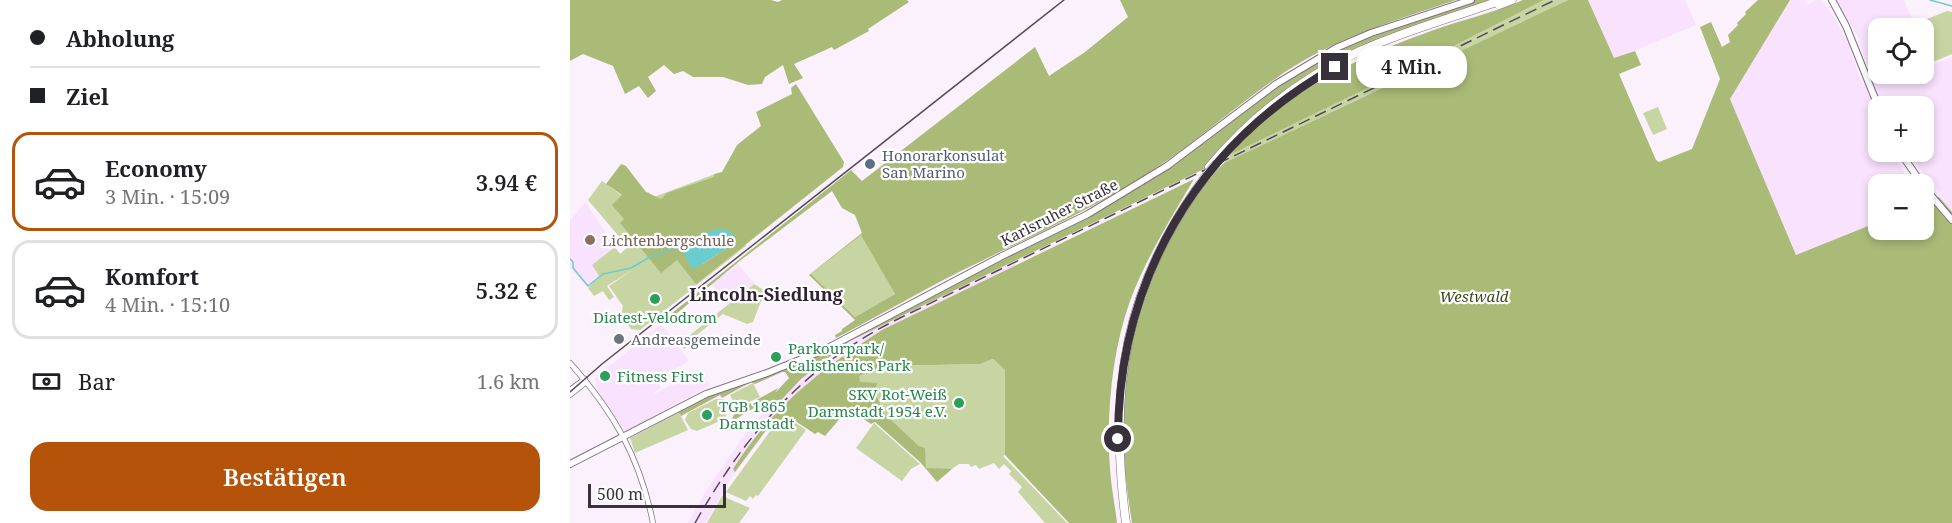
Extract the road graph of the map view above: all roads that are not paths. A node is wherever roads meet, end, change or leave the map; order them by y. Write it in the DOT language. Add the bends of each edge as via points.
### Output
graph roads {
  1 [pos="1462,0"];
  2 [pos="1471,0"];
  3 [pos="1502,0"];
  4 [pos="1512,0"];
  5 [pos="1832,0"];
  6 [pos="1402,36"];
  7 [pos="1874,96"];
  8 [pos="1934,199"];
  9 [pos="1952,220"];
  10 [pos="570,364"];
  11 [pos="584,381"];
  12 [pos="570,390"];
  13 [pos="570,394"];
  14 [pos="645,425"];
  15 [pos="624,437"];
  16 [pos="570,465"];
  17 [pos="652,523"];
  18 [pos="1124,523"];
  1 -- 14 [label="main road, Karlsruher Straße" via="1336,45 1287,73 1165,163 1092,208 824,346 715,387"];
  2 -- 14 [label="main road, Karlsruher Straße" via="1336,48 1276,84 1167,166 1088,214 824,350 706,394"];
  3 -- 6 [label="highway"];
  4 -- 6 [label="highway"];
  5 -- 7 [label="main road"];
  6 -- 18 [label="highway" via="1305,86 1258,121 1209,170 1178,217 1142,292 1122,375 1118,417"];
  8 -- 9 [label="main road"];
  10 -- 11 [label="main road"];
  11 -- 12 [label="main road"];
  11 -- 13 [label="main road"];
  11 -- 15 [label="main road" via="610,412"];
  14 -- 15 [label="main road, Karlsruher Straße"];
  15 -- 16 [label="main road, Karlsruher Straße"];
  15 -- 17 [label="main road" via="645,488"];
}
